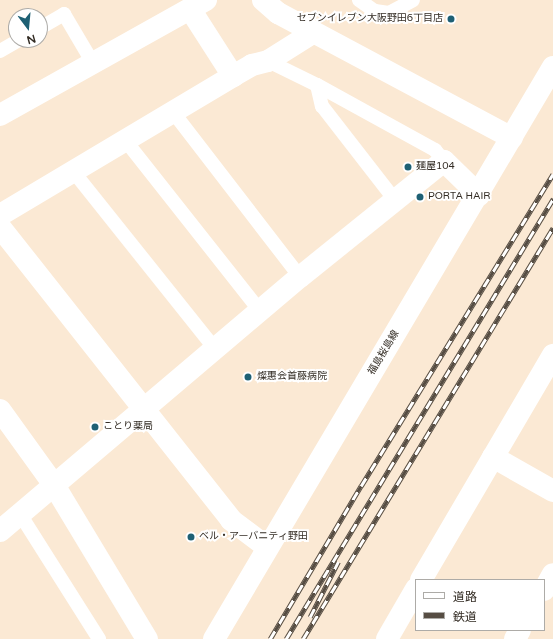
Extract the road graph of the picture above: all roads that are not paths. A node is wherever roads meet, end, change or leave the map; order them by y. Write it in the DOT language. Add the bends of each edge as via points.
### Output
graph roads {
  1 [pos="263,0"];
  2 [pos="359,0"];
  3 [pos="413,0"];
  4 [pos="198,5"];
  5 [pos="48,23"];
  6 [pos="314,32"];
  7 [pos="268,61"];
  8 [pos="93,63"];
  9 [pos="553,67"];
  10 [pos="233,76"];
  11 [pos="317,85"];
  12 [pos="172,112"];
  13 [pos="0,115"];
  14 [pos="512,138"];
  15 [pos="125,140"];
  16 [pos="444,161"];
  17 [pos="72,171"];
  18 [pos="479,195"];
  19 [pos="395,200"];
  20 [pos="0,215"];
  21 [pos="0,227"];
  22 [pos="300,278"];
  23 [pos="260,311"];
  24 [pos="215,349"];
  25 [pos="553,355"];
  26 [pos="144,409"];
  27 [pos="0,410"];
  28 [pos="493,457"];
  29 [pos="54,485"];
  30 [pos="553,491"];
  31 [pos="20,514"];
  32 [pos="0,531"];
  33 [pos="267,547"];
  34 [pos="553,574"];
  35 [pos="422,579"];
  36 [pos="545,588"];
  37 [pos="415,591"];
  38 [pos="99,639"];
  39 [pos="147,639"];
  40 [pos="214,639"];
  41 [pos="387,639"];
  1 -- 6 [label="street" via="278,13"];
  2 -- 3 [label="lane" via="375,11 389,13"];
  4 -- 8 [label="street"];
  4 -- 10 [label="street"];
  5 -- 8 [label="lane" via="64,14"];
  6 -- 7 [label="street"];
  6 -- 14 [label="street"];
  7 -- 10 [label="street" via="252,65"];
  7 -- 11 [label="lane"];
  8 -- 13 [label="street"];
  9 -- 14 [label="street, 福島桜島線"];
  10 -- 12 [label="street"];
  11 -- 16 [label="lane" via="435,150"];
  11 -- 19 [label="lane" via="322,106"];
  12 -- 15 [label="street"];
  12 -- 22 [label="lane"];
  14 -- 18 [label="street, 福島桜島線"];
  15 -- 17 [label="street"];
  15 -- 23 [label="lane"];
  16 -- 18 [label="street"];
  16 -- 19 [label="street"];
  17 -- 20 [label="street"];
  17 -- 24 [label="lane"];
  18 -- 33 [label="street, 福島桜島線"];
  19 -- 22 [label="street"];
  21 -- 26 [label="street"];
  22 -- 23 [label="street"];
  23 -- 24 [label="street"];
  24 -- 26 [label="street"];
  25 -- 28 [label="street"];
  26 -- 29 [label="street"];
  26 -- 33 [label="street" via="231,520"];
  27 -- 29 [label="street"];
  28 -- 30 [label="street"];
  28 -- 35 [label="street"];
  29 -- 31 [label="street"];
  29 -- 39 [label="street"];
  31 -- 32 [label="street"];
  31 -- 38 [label="lane"];
  33 -- 40 [label="street, 福島桜島線"];
  34 -- 36 [label="street"];
  37 -- 41 [label="street"];
}
